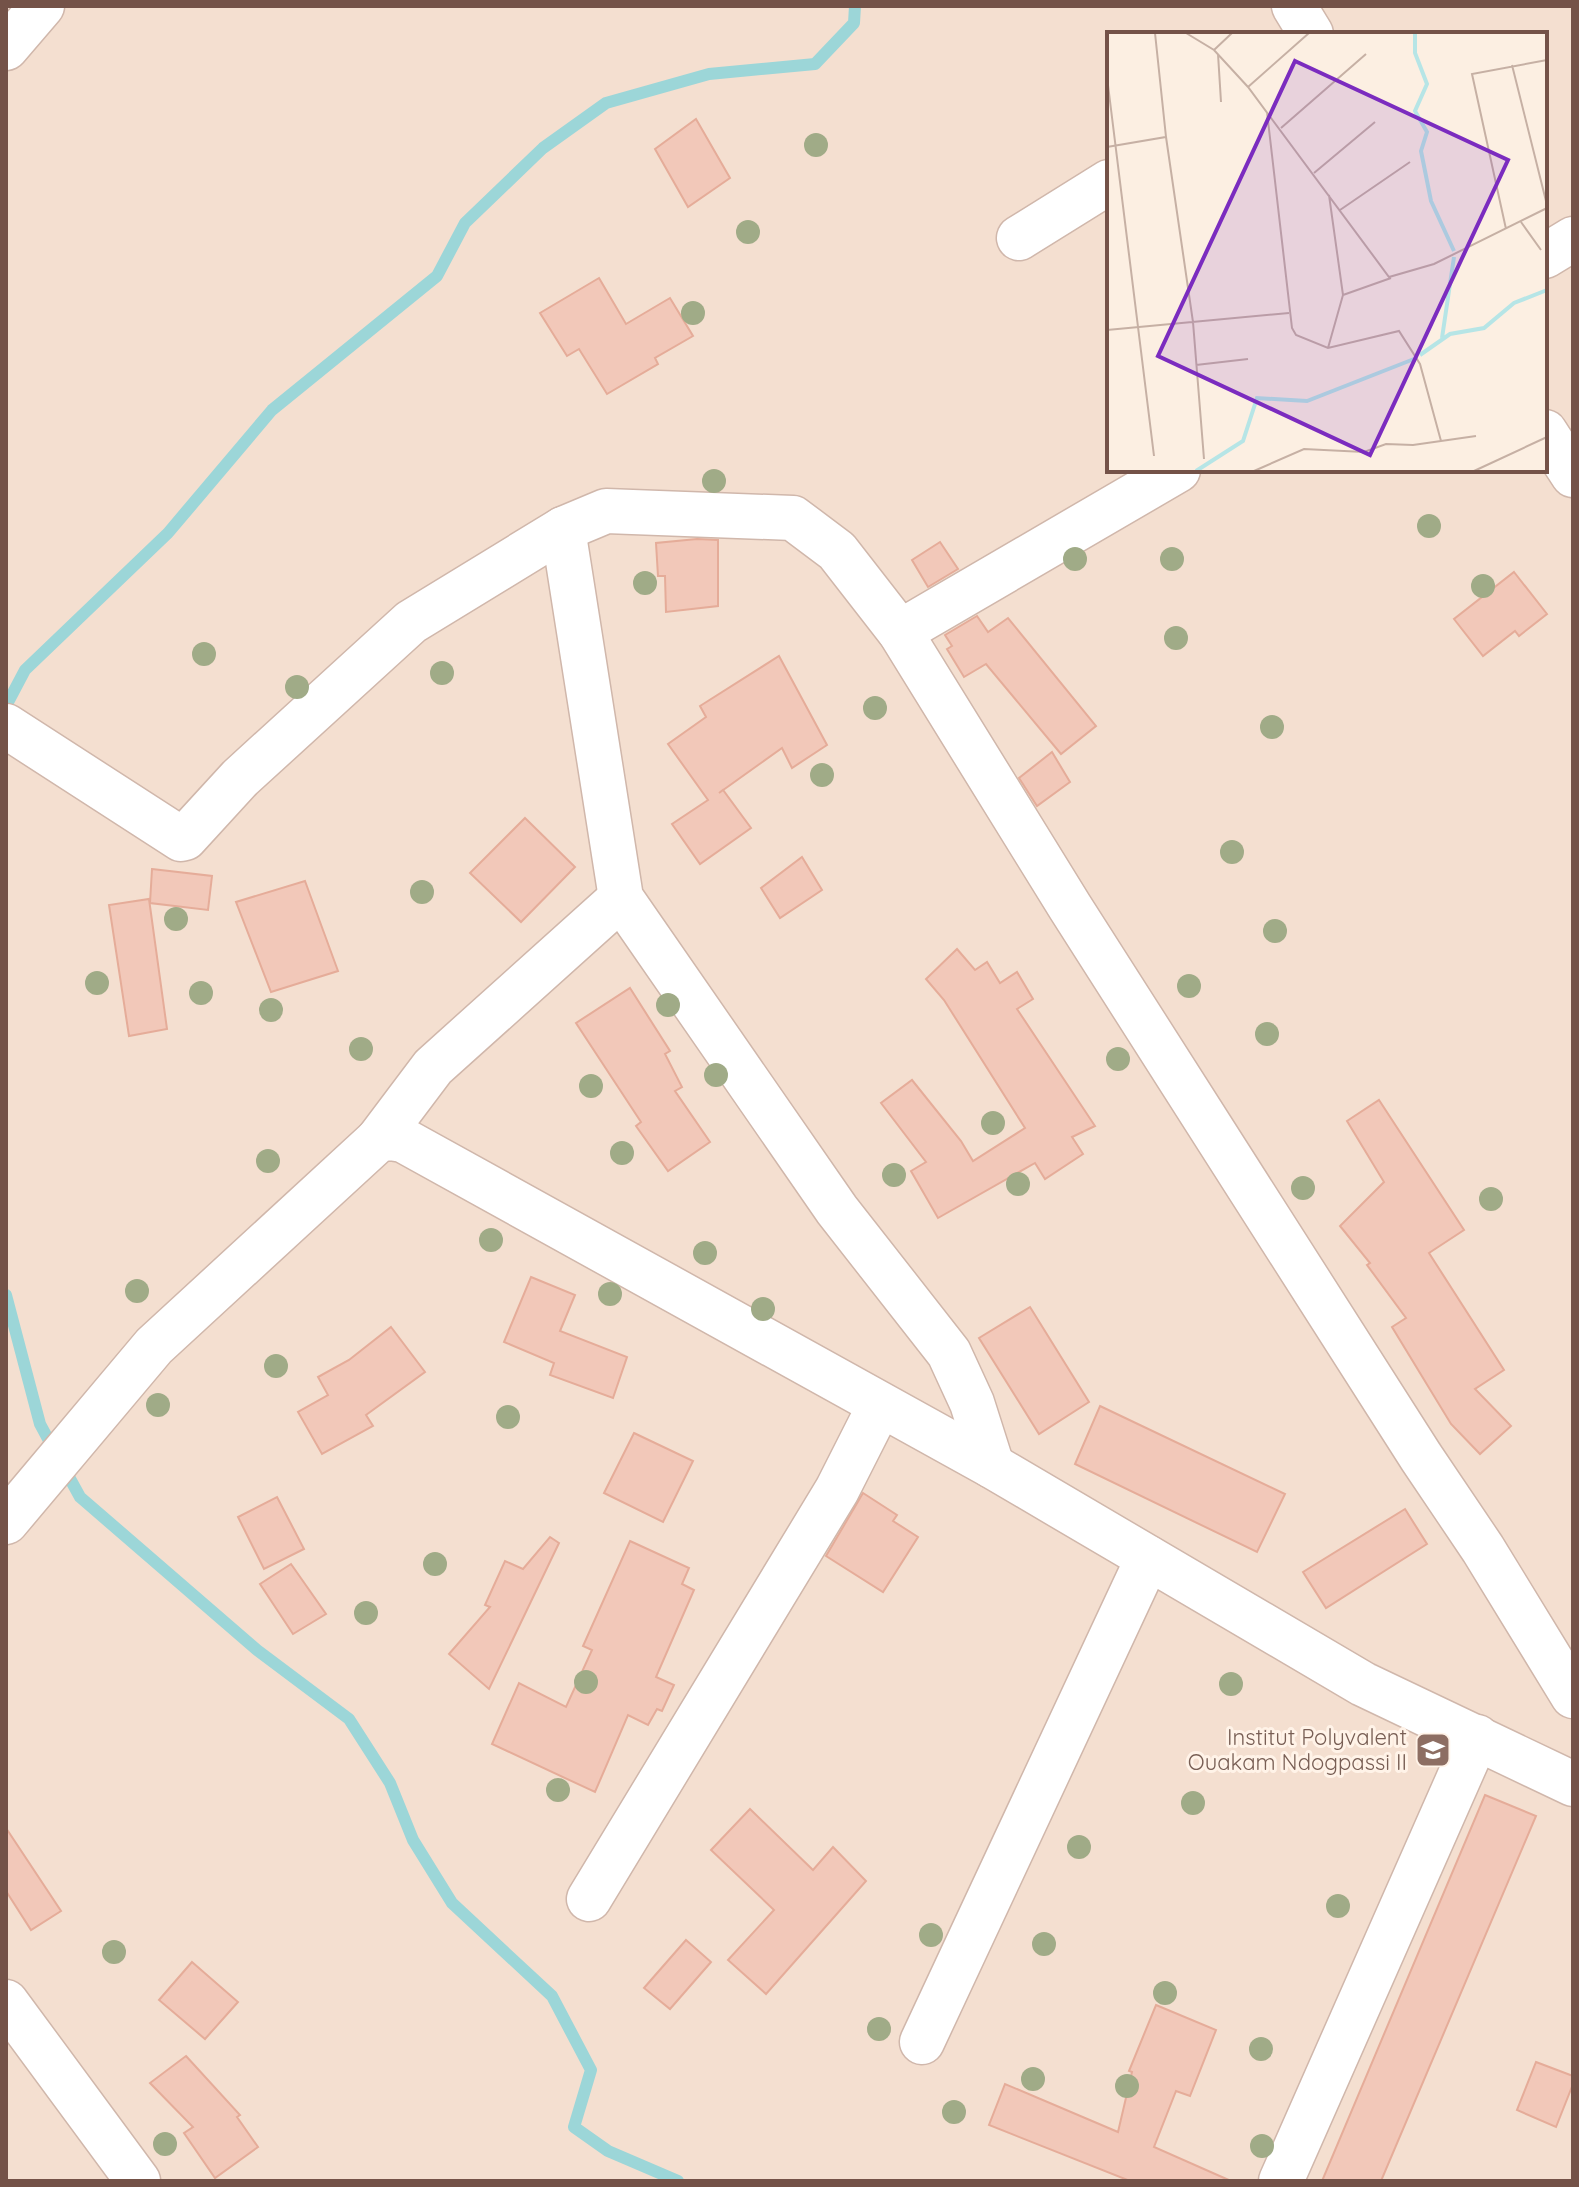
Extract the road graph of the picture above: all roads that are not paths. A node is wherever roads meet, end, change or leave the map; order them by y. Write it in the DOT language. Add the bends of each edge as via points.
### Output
graph roads {
  1 [pos="42,6"];
  2 [pos="1294,6"];
  3 [pos="1310,32"];
  4 [pos="6,48"];
  5 [pos="1107,183"];
  6 [pos="1019,238"];
  7 [pos="1573,239"];
  8 [pos="1547,255"];
  9 [pos="1547,435"];
  10 [pos="1175,472"];
  11 [pos="1573,475"];
  12 [pos="563,529"];
  13 [pos="900,632"];
  14 [pos="6,726"];
  15 [pos="621,898"];
  16 [pos="378,1140"];
  17 [pos="880,1405"];
  18 [pos="992,1466"];
  19 [pos="15,1511"];
  20 [pos="1148,1558"];
  21 [pos="1573,1696"];
  22 [pos="1477,1737"];
  23 [pos="1573,1784"];
  24 [pos="589,1899"];
  25 [pos="6,2002"];
  26 [pos="922,2042"];
  27 [pos="138,2181"];
  28 [pos="1281,2181"];
  1 -- 4 [label="street"];
  2 -- 3 [label="street"];
  5 -- 6 [label="street"];
  7 -- 8 [label="street"];
  9 -- 11 [label="street"];
  10 -- 13 [label="street"];
  12 -- 13 [label="street" via="606,511 793,518 837,551"];
  12 -- 14 [label="street" via="411,622 240,778 185,838"];
  12 -- 15 [label="street"];
  13 -- 21 [label="street"];
  15 -- 16 [label="street" via="433,1067"];
  15 -- 18 [label="street" via="837,1210 949,1353"];
  16 -- 17 [label="street" via="403,1140"];
  16 -- 19 [label="street" via="154,1346"];
  17 -- 18 [label="street"];
  17 -- 24 [label="street" via="837,1490"];
  18 -- 20 [label="street"];
  20 -- 22 [label="street" via="1363,1684"];
  20 -- 26 [label="street"];
  22 -- 23 [label="street"];
  22 -- 28 [label="street"];
  25 -- 27 [label="street"];
}
